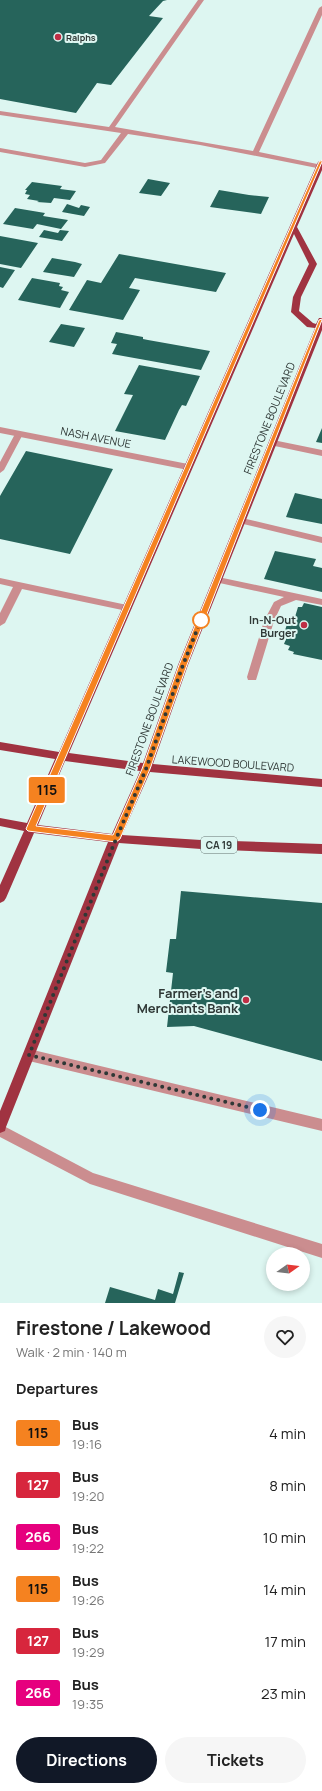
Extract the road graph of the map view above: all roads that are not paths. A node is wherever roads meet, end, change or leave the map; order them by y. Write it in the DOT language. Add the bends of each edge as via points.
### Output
graph roads {
  1 [pos="201,0"];
  2 [pos="322,8"];
  3 [pos="0,112"];
  4 [pos="111,128"];
  5 [pos="126,131"];
  6 [pos="0,150"];
  7 [pos="254,153"];
  8 [pos="321,166"];
  9 [pos="294,227"];
  10 [pos="321,325"];
  11 [pos="0,430"];
  12 [pos="19,434"];
  13 [pos="273,443"];
  14 [pos="322,453"];
  15 [pos="188,467"];
  16 [pos="0,470"];
  17 [pos="242,521"];
  18 [pos="322,540"];
  19 [pos="218,580"];
  20 [pos="0,581"];
  21 [pos="19,585"];
  22 [pos="296,596"];
  23 [pos="322,602"];
  24 [pos="127,608"];
  25 [pos="0,623"];
  26 [pos="252,677"];
  27 [pos="0,746"];
  28 [pos="61,758"];
  29 [pos="146,769"];
  30 [pos="322,783"];
  31 [pos="0,822"];
  32 [pos="31,829"];
  33 [pos="116,839"];
  34 [pos="322,849"];
  35 [pos="0,898"];
  36 [pos="29,1055"];
  37 [pos="322,1125"];
  38 [pos="0,1127"];
  39 [pos="0,1130"];
  40 [pos="322,1251"];
  1 -- 4 [label="street"];
  2 -- 7 [label="street"];
  3 -- 4 [label="street"];
  4 -- 5 [label="street"];
  5 -- 6 [label="street" via="103,162 85,165"];
  5 -- 7 [label="street"];
  7 -- 8 [label="street"];
  8 -- 9 [label="main road"];
  9 -- 10 [label="main road" via="313,264 296,297 295,312 310,325"];
  9 -- 15 [label="main road"];
  10 -- 13 [label="main road, FIRESTONE BOULEVARD"];
  11 -- 12 [label="street, NASH AVENUE"];
  12 -- 15 [label="street, NASH AVENUE"];
  12 -- 16 [label="street"];
  13 -- 14 [label="street"];
  13 -- 17 [label="main road, FIRESTONE BOULEVARD"];
  15 -- 24 [label="main road"];
  17 -- 18 [label="street"];
  17 -- 19 [label="main road, FIRESTONE BOULEVARD"];
  19 -- 22 [label="street"];
  19 -- 29 [label="main road, FIRESTONE BOULEVARD" via="183,665"];
  20 -- 21 [label="street"];
  21 -- 24 [label="street"];
  21 -- 25 [label="street"];
  22 -- 23 [label="street"];
  22 -- 26 [label="street" via="277,604"];
  24 -- 28 [label="main road"];
  27 -- 28 [label="main road, LAKEWOOD BOULEVARD"];
  28 -- 29 [label="main road, LAKEWOOD BOULEVARD"];
  28 -- 32 [label="main road"];
  29 -- 30 [label="main road, LAKEWOOD BOULEVARD"];
  29 -- 33 [label="main road, FIRESTONE BOULEVARD"];
  31 -- 32 [label="main road, CA 19"];
  32 -- 33 [label="main road, CA 19"];
  32 -- 35 [label="main road"];
  33 -- 34 [label="main road, CA 19"];
  33 -- 36 [label="main road, FIRESTONE BOULEVARD"];
  36 -- 37 [label="street"];
  36 -- 38 [label="main road, FIRESTONE BOULEVARD"];
  39 -- 40 [label="street" via="90,1178"];
}
